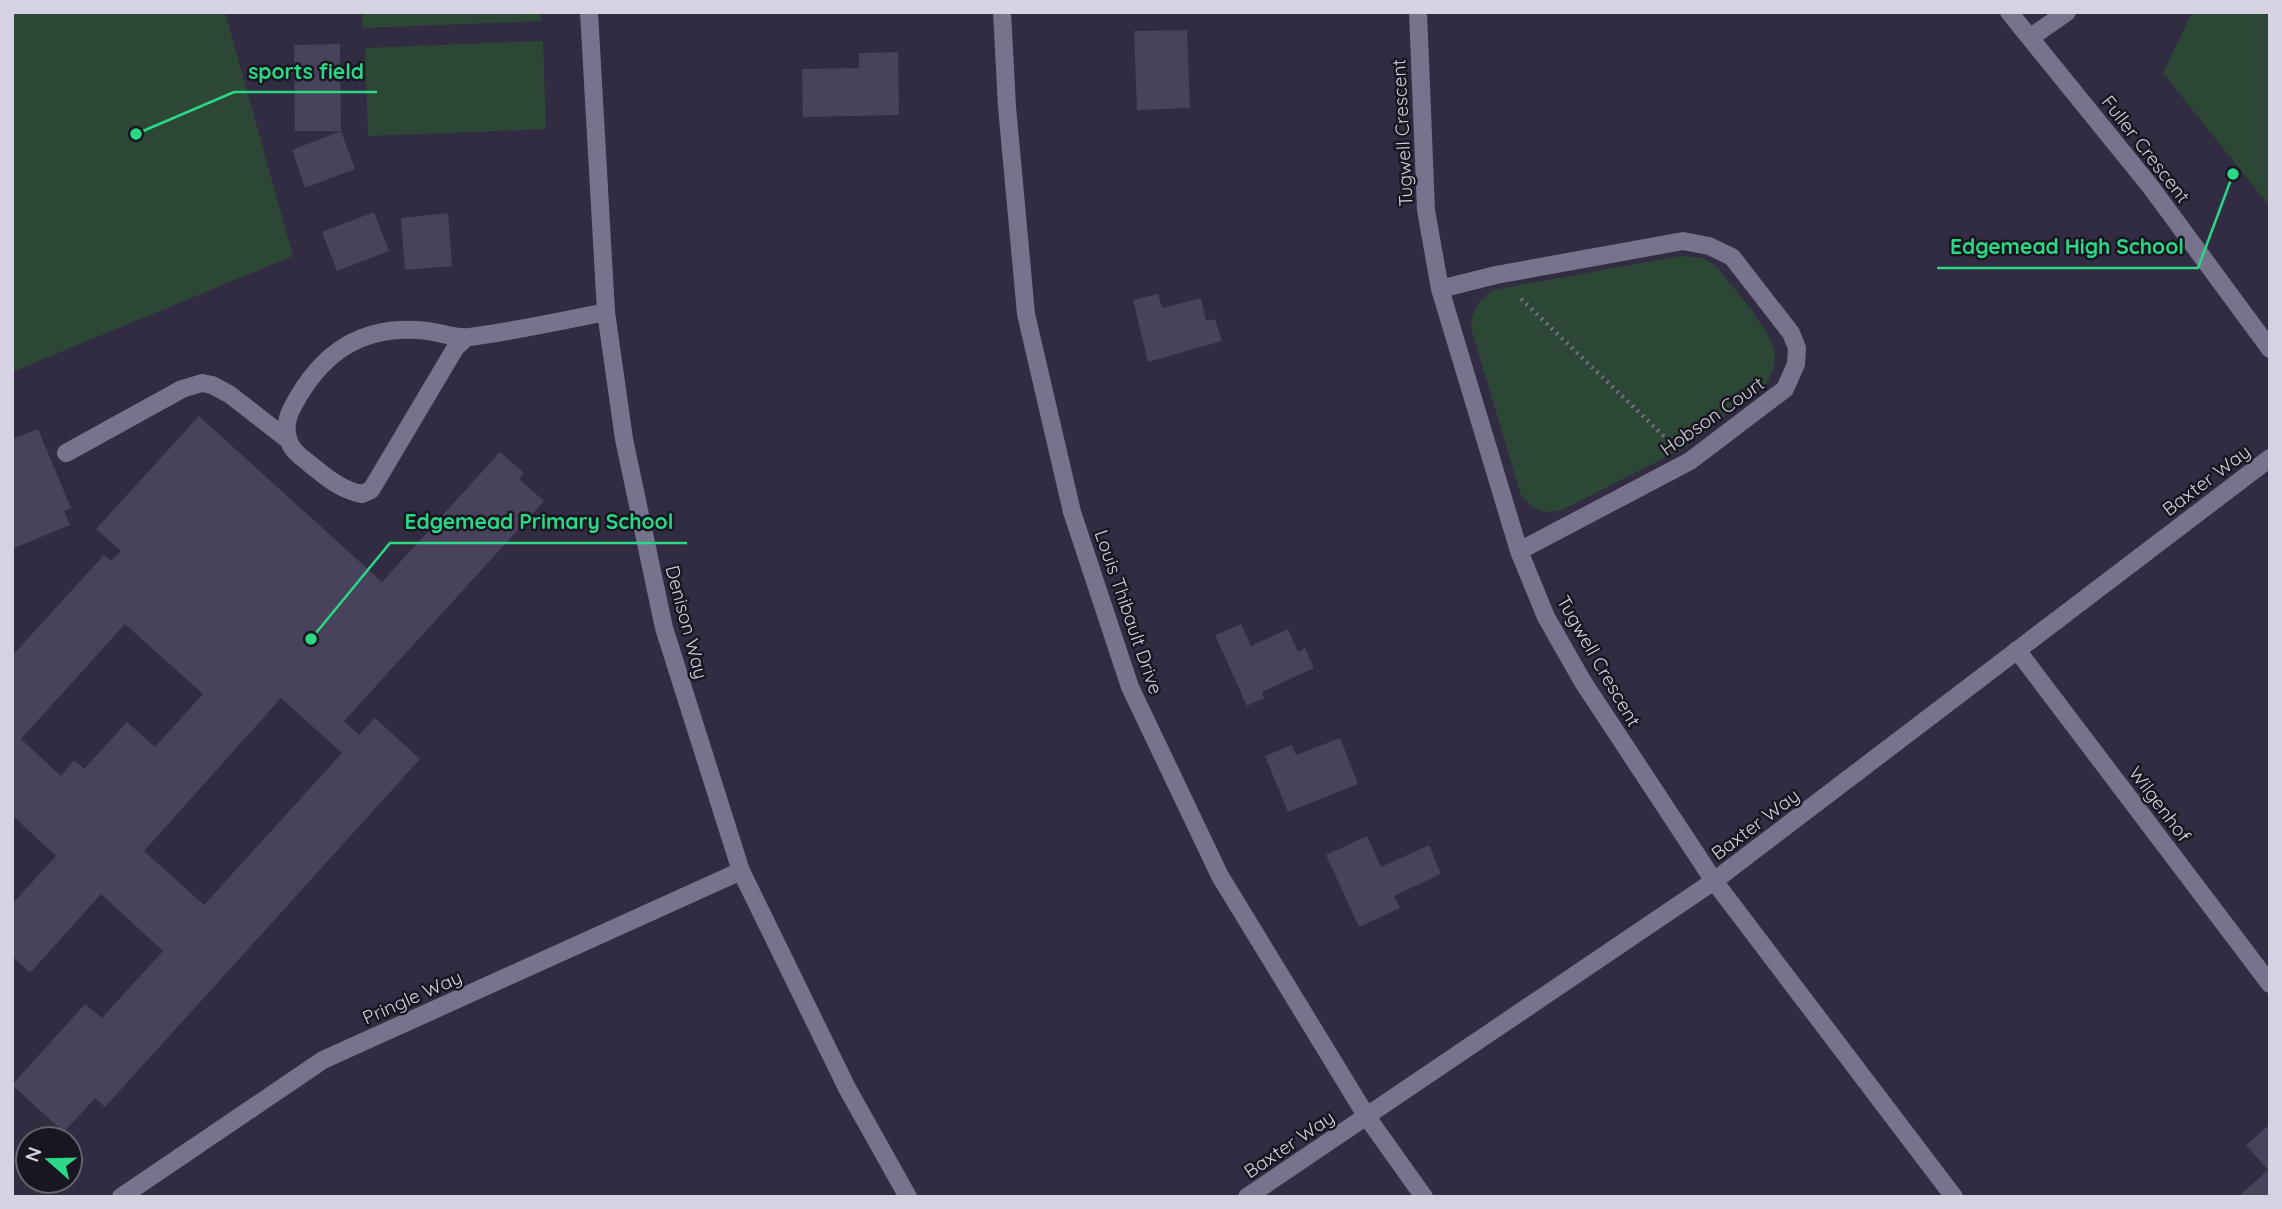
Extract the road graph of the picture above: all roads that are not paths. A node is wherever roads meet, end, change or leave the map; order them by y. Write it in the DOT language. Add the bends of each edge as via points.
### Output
graph roads {
  1 [pos="589,12"];
  2 [pos="1002,12"];
  3 [pos="1418,12"];
  4 [pos="2009,12"];
  5 [pos="2067,12"];
  6 [pos="2031,37"];
  7 [pos="1440,289"];
  8 [pos="606,312"];
  9 [pos="466,338"];
  10 [pos="2270,349"];
  11 [pos="287,439"];
  12 [pos="66,453"];
  13 [pos="2270,458"];
  14 [pos="1519,551"];
  15 [pos="2017,650"];
  16 [pos="741,871"];
  17 [pos="1714,881"];
  18 [pos="2270,984"];
  19 [pos="1367,1117"];
  20 [pos="121,1197"];
  21 [pos="908,1197"];
  22 [pos="1247,1197"];
  23 [pos="1424,1197"];
  24 [pos="1954,1197"];
  1 -- 8 [label="street, Denison Way"];
  2 -- 19 [label="street, Louis Thibault Drive" via="1026,314 1072,512 1129,687 1220,876"];
  3 -- 7 [label="street, Tugwell Crescent" via="1426,210"];
  4 -- 6 [label="street, Fuller Crescent"];
  5 -- 6 [label="street"];
  6 -- 10 [label="street, Fuller Crescent" via="2150,186"];
  7 -- 14 [label="street, Tugwell Crescent"];
  7 -- 14 [label="street, Hobson Court" via="1682,242 1709,246 1732,257 1791,333 1797,348 1786,389 1690,461"];
  8 -- 9 [label="street"];
  8 -- 16 [label="street, Denison Way" via="624,439 664,628"];
  9 -- 11 [label="street" via="403,329 354,341 332,354 310,378 290,410"];
  9 -- 11 [label="street" via="456,347 371,490 362,494 341,487 293,450"];
  11 -- 12 [label="street" via="229,394 202,383 182,389"];
  13 -- 15 [label="street, Baxter Way"];
  14 -- 17 [label="street, Tugwell Crescent" via="1546,617 1583,682"];
  15 -- 17 [label="street, Baxter Way"];
  15 -- 18 [label="street, Wilgenhof"];
  16 -- 20 [label="street, Pringle Way" via="323,1060"];
  16 -- 21 [label="street, Denison Way" via="841,1076"];
  17 -- 19 [label="street, Baxter Way"];
  17 -- 24 [label="street, Tugwell Crescent"];
  19 -- 22 [label="street, Baxter Way"];
  19 -- 23 [label="street, Louis Thibault Drive"];
}
